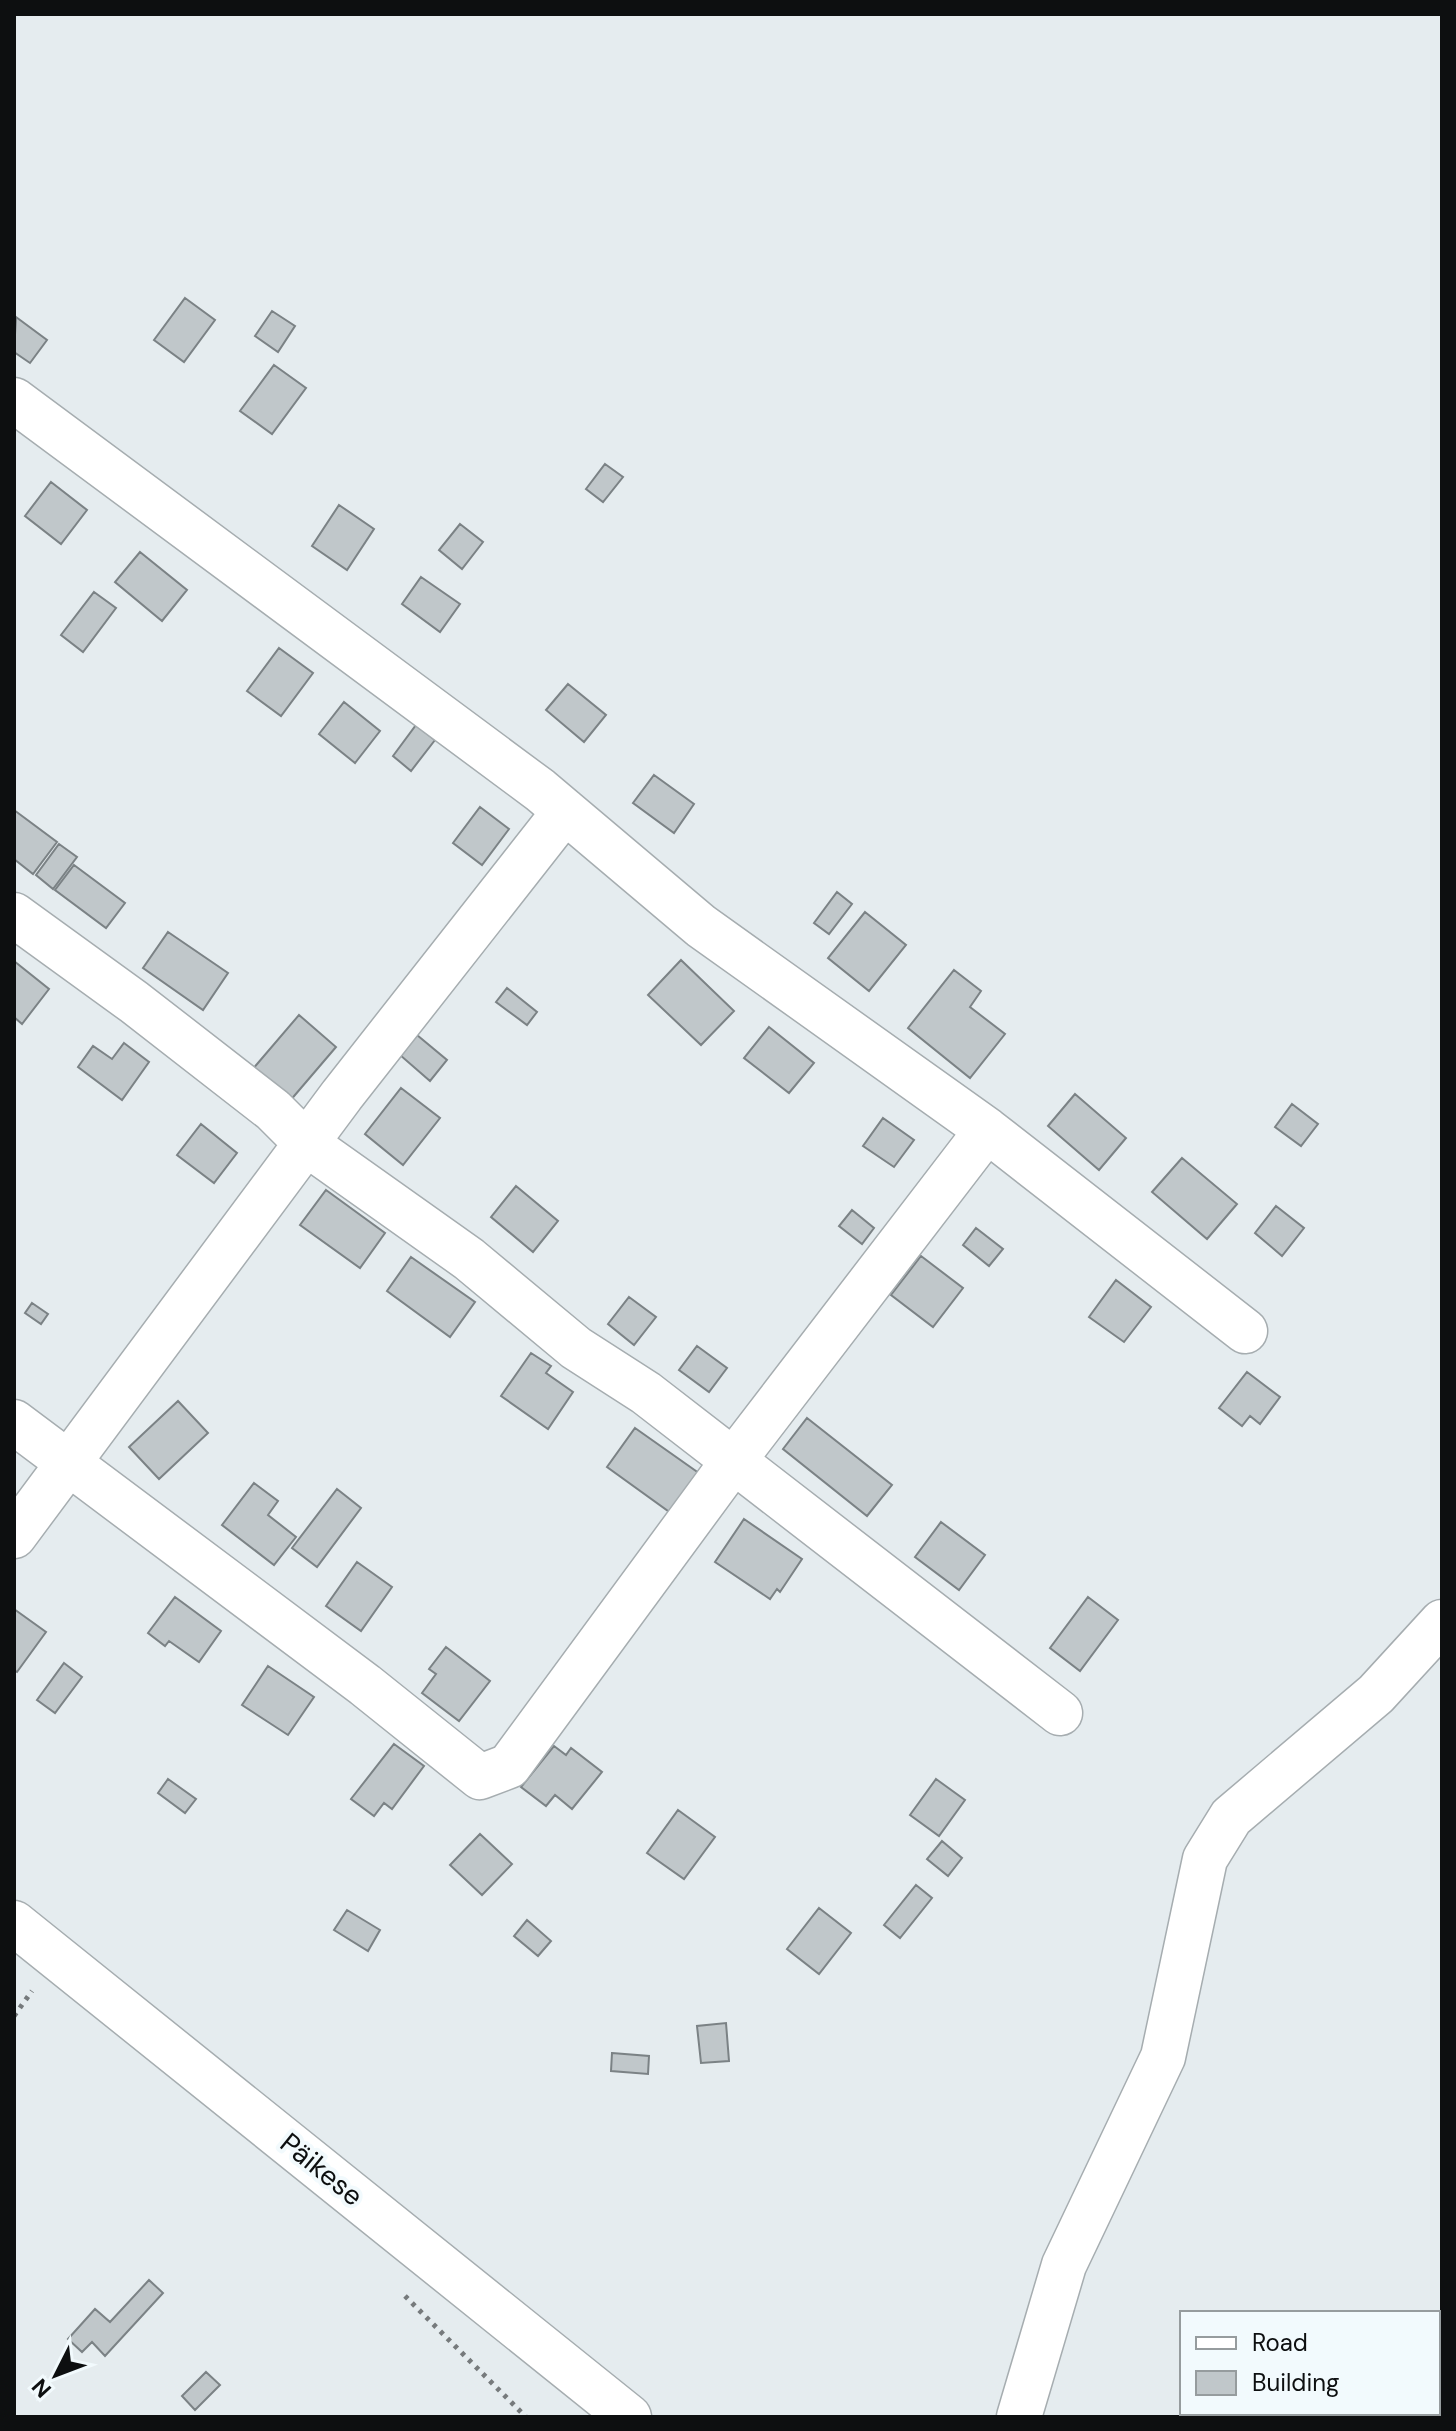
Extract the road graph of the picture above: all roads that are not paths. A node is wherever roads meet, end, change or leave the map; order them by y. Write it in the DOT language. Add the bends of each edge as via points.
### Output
graph roads {
  1 [pos="14,400"];
  2 [pos="565,811"];
  3 [pos="14,915"];
  4 [pos="987,1130"];
  5 [pos="307,1144"];
  6 [pos="1245,1331"];
  7 [pos="14,1422"];
  8 [pos="734,1460"];
  9 [pos="68,1464"];
  10 [pos="14,1536"];
  11 [pos="1442,1622"];
  12 [pos="1060,1713"];
  13 [pos="14,1923"];
  14 [pos="629,2417"];
  15 [pos="1019,2417"];
  1 -- 2 [label="street"];
  2 -- 4 [label="street" via="701,926"];
  2 -- 5 [label="street"];
  3 -- 5 [label="street" via="200,1052"];
  4 -- 6 [label="street"];
  4 -- 8 [label="street"];
  5 -- 8 [label="street"];
  5 -- 9 [label="street"];
  7 -- 9 [label="street"];
  8 -- 9 [label="street" via="509,1766 480,1777"];
  8 -- 12 [label="street"];
  9 -- 10 [label="street"];
  11 -- 15 [label="street" via="1376,1694 1231,1817 1205,1859 1163,2057 1064,2265"];
  13 -- 14 [label="street, Päikese"];
}
